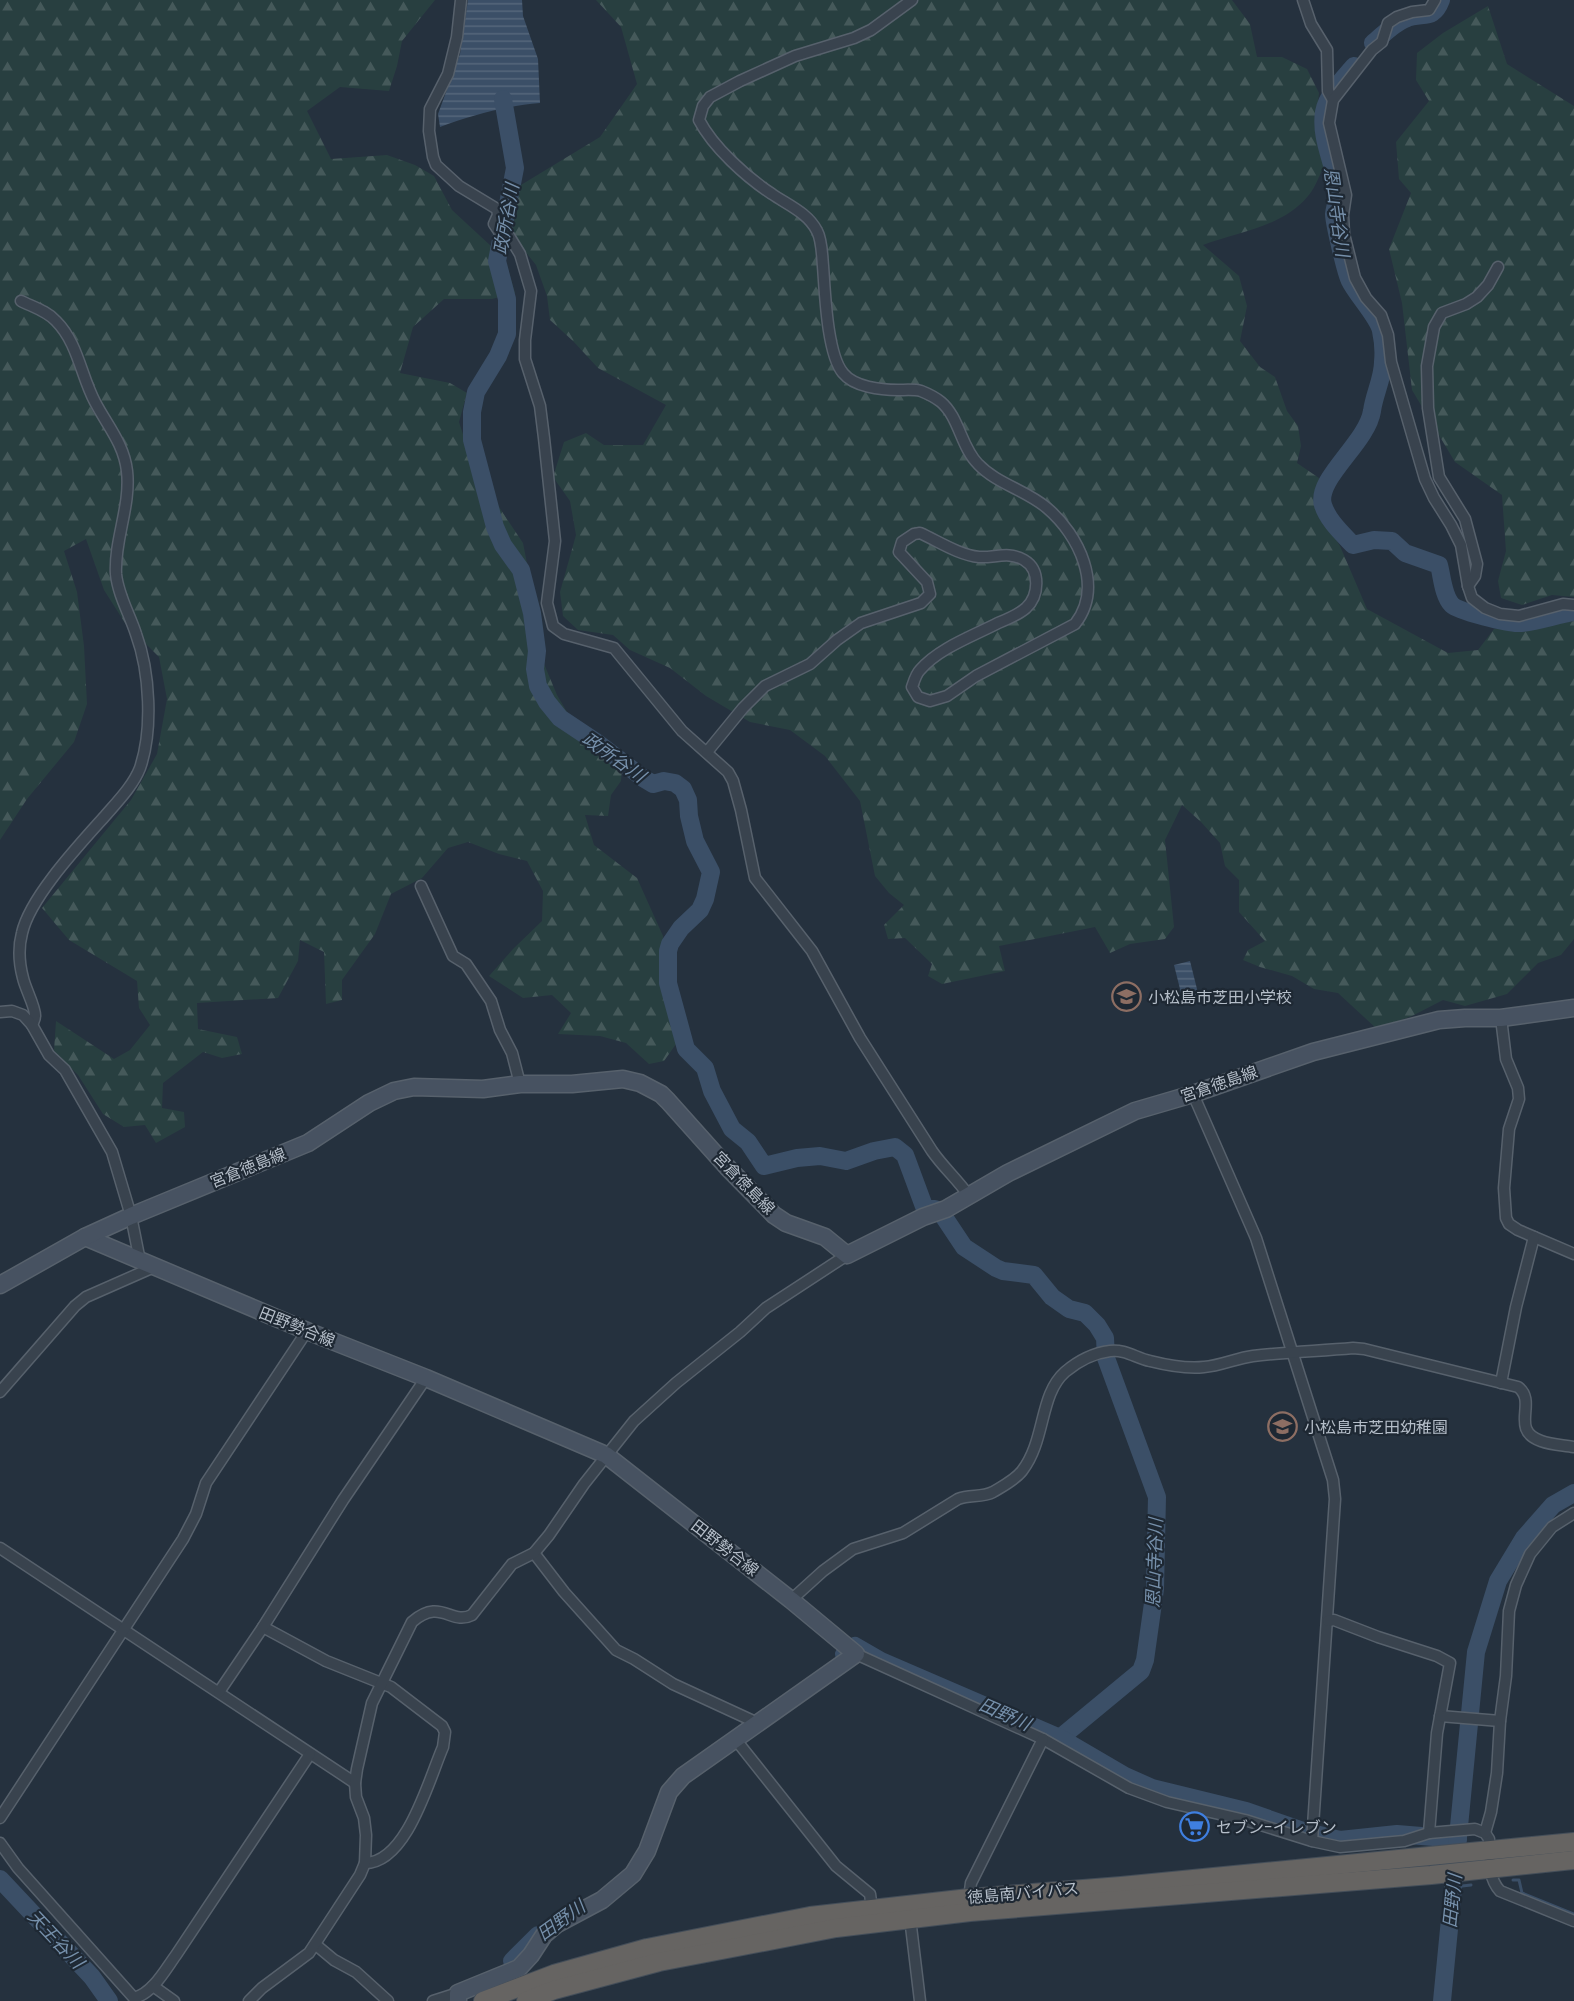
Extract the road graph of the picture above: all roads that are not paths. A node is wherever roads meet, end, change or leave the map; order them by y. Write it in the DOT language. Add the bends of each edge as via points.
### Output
graph roads {
  1 [pos="461,0"];
  2 [pos="912,0"];
  3 [pos="1303,0"];
  4 [pos="1435,0"];
  5 [pos="1333,100"];
  6 [pos="1498,267"];
  7 [pos="21,301"];
  8 [pos="1468,585"];
  9 [pos="1574,605"];
  10 [pos="707,752"];
  11 [pos="421,886"];
  12 [pos="1574,1008"];
  13 [pos="0,1012"];
  14 [pos="1501,1018"];
  15 [pos="32,1025"];
  16 [pos="520,1084"];
  17 [pos="1193,1094"];
  18 [pos="969,1196"];
  19 [pos="131,1216"];
  20 [pos="85,1237"];
  21 [pos="1534,1237"];
  22 [pos="1574,1254"];
  23 [pos="847,1256"];
  24 [pos="147,1264"];
  25 [pos="0,1285"];
  26 [pos="307,1331"];
  27 [pos="1293,1354"];
  28 [pos="426,1378"];
  29 [pos="1501,1383"];
  30 [pos="0,1392"];
  31 [pos="1574,1447"];
  32 [pos="606,1455"];
  33 [pos="1574,1513"];
  34 [pos="0,1548"];
  35 [pos="534,1553"];
  36 [pos="791,1600"];
  37 [pos="1328,1621"];
  38 [pos="263,1627"];
  39 [pos="124,1630"];
  40 [pos="856,1654"];
  41 [pos="382,1683"];
  42 [pos="219,1692"];
  43 [pos="1444,1716"];
  44 [pos="1496,1720"];
  45 [pos="755,1724"];
  46 [pos="1043,1739"];
  47 [pos="736,1740"];
  48 [pos="309,1754"];
  49 [pos="355,1783"];
  50 [pos="0,1818"];
  51 [pos="1480,1831"];
  52 [pos="1433,1832"];
  53 [pos="1313,1836"];
  54 [pos="1574,1842"];
  55 [pos="0,1843"];
  56 [pos="1483,1860"];
  57 [pos="1574,1860"];
  58 [pos="365,1863"];
  59 [pos="1430,1866"];
  60 [pos="969,1898"];
  61 [pos="872,1909"];
  62 [pos="910,1918"];
  63 [pos="1574,1921"];
  64 [pos="316,1945"];
  65 [pos="153,1986"];
  66 [pos="458,1997"];
  67 [pos="174,2001"];
  68 [pos="249,2001"];
  69 [pos="388,2001"];
  70 [pos="433,2001"];
  71 [pos="483,2001"];
  72 [pos="526,2001"];
  73 [pos="920,2001"];
  1 -- 10 [label="street" via="448,74 430,109 429,130 436,165 459,186 497,209 494,224 509,236 531,291 525,359 540,406 555,541 547,603 552,626 564,634 614,648 682,731"];
  2 -- 10 [label="street" via="854,38 795,56 710,97 699,120 746,175 811,221 819,233 826,309 842,372 866,386 920,391 940,402 975,461 987,473 1047,508 1080,551 1088,587 1083,614 1075,624 1008,658 947,696 930,701 918,697 912,687 919,671 963,640 1018,614 1028,606 1037,589 1036,577 1026,560 1007,554 981,557 914,534 902,542 899,552 927,582 930,594 921,603 861,623 810,664 765,686"];
  3 -- 5 [label="street" via="1311,24 1327,50 1328,91"];
  4 -- 5 [label="street" via="1429,10 1397,16 1388,23 1382,42"];
  5 -- 8 [label="street" via="1329,123 1346,195 1344,234 1355,278 1381,315 1425,479 1461,545"];
  6 -- 8 [label="street" via="1477,297 1442,313 1434,327 1427,366 1428,408 1439,477 1465,519 1477,564"];
  7 -- 15 [label="street" via="58,322 78,356 94,401 119,441 128,471 116,574 147,673 148,702 139,770 121,798 40,895 22,931 19,957 36,1016"];
  8 -- 9 [label="street" via="1472,598 1500,614 1519,616 1563,604"];
  10 -- 18 [label="street" via="733,781 755,878 812,951 860,1038 932,1151"];
  11 -- 16 [label="street" via="453,956 466,964 491,1001"];
  12 -- 14 [label="main road, 宮倉徳島線"];
  13 -- 15 [label="street" via="22,1015"];
  14 -- 17 [label="main road, 宮倉徳島線" via="1439,1020 1313,1052"];
  14 -- 21 [label="street" via="1506,1059 1519,1099 1509,1129 1504,1188 1506,1218 1509,1224"];
  15 -- 19 [label="street" via="49,1055 65,1070 112,1152"];
  16 -- 19 [label="main road, 宮倉徳島線" via="394,1091 308,1143"];
  16 -- 23 [label="main road, 宮倉徳島線" via="623,1079 661,1094 774,1215 825,1237"];
  17 -- 18 [label="main road, 宮倉徳島線" via="1135,1111"];
  17 -- 27 [label="street" via="1256,1238"];
  18 -- 23 [label="main road, 宮倉徳島線"];
  19 -- 20 [label="main road, 宮倉徳島線"];
  19 -- 24 [label="street"];
  20 -- 24 [label="main road, 田野勢合線"];
  20 -- 25 [label="main road, 宮倉徳島線"];
  21 -- 22 [label="street"];
  21 -- 29 [label="street"];
  23 -- 32 [label="street" via="766,1308 650,1406"];
  24 -- 26 [label="main road, 田野勢合線"];
  24 -- 30 [label="street" via="86,1297"];
  26 -- 28 [label="main road, 田野勢合線"];
  26 -- 39 [label="street" via="206,1483 183,1539"];
  27 -- 29 [label="street" via="1353,1348"];
  27 -- 36 [label="street" via="1253,1356 1205,1368 1159,1363 1125,1352 1105,1352 1083,1359 1057,1380 1049,1392 1041,1433 1022,1472 984,1496 958,1499 903,1533 853,1549"];
  27 -- 37 [label="street" via="1333,1480"];
  28 -- 32 [label="main road, 田野勢合線"];
  28 -- 38 [label="street"];
  29 -- 31 [label="street" via="1523,1391 1524,1421 1534,1438"];
  32 -- 35 [label="street"];
  32 -- 36 [label="main road, 田野勢合線"];
  33 -- 44 [label="street" via="1552,1527 1530,1554 1516,1585 1509,1611 1506,1676"];
  34 -- 39 [label="street"];
  35 -- 41 [label="street" via="512,1564 472,1615 459,1618 435,1610 421,1614 412,1622"];
  35 -- 45 [label="street" via="616,1650 673,1684"];
  36 -- 40 [label="main road, 田野勢合線"];
  37 -- 43 [label="street" via="1450,1663"];
  37 -- 53 [label="street"];
  38 -- 41 [label="street" via="326,1661"];
  38 -- 42 [label="street"];
  39 -- 42 [label="street"];
  39 -- 50 [label="street"];
  40 -- 45 [label="main road"];
  40 -- 46 [label="street"];
  41 -- 49 [label="street" via="372,1703"];
  41 -- 58 [label="street" via="434,1718 445,1732 443,1747 404,1838 383,1859"];
  42 -- 48 [label="street"];
  43 -- 44 [label="street"];
  43 -- 52 [label="street" via="1437,1733"];
  44 -- 51 [label="street" via="1497,1773 1491,1812"];
  45 -- 47 [label="main road"];
  46 -- 53 [label="street" via="1148,1796"];
  46 -- 60 [label="street" via="971,1883"];
  47 -- 61 [label="street" via="836,1866 870,1894"];
  47 -- 66 [label="main road" via="683,1776 669,1792 641,1862 616,1890 557,1924 519,1968"];
  48 -- 49 [label="street"];
  48 -- 65 [label="street"];
  49 -- 58 [label="street" via="364,1818"];
  51 -- 52 [label="street"];
  51 -- 56 [label="street" via="1489,1839"];
  52 -- 53 [label="street" via="1404,1841 1340,1847"];
  54 -- 56 [label="highway, 徳島南バイパス"];
  55 -- 65 [label="street" via="134,1998"];
  56 -- 57 [label="highway, 徳島南バイパス"];
  56 -- 59 [label="highway, 徳島南バイパス"];
  56 -- 63 [label="street" via="1500,1891"];
  58 -- 64 [label="street"];
  59 -- 60 [label="highway, 徳島南バイパス"];
  59 -- 62 [label="highway, 徳島南バイパス"];
  60 -- 61 [label="highway, 徳島南バイパス"];
  61 -- 71 [label="highway, 徳島南バイパス" via="810,1916 647,1948 554,1974"];
  62 -- 72 [label="highway, 徳島南バイパス" via="659,1962"];
  62 -- 73 [label="street"];
  64 -- 68 [label="street"];
  64 -- 69 [label="street" via="356,1972"];
  65 -- 67 [label="street"];
  66 -- 70 [label="street"];
}
